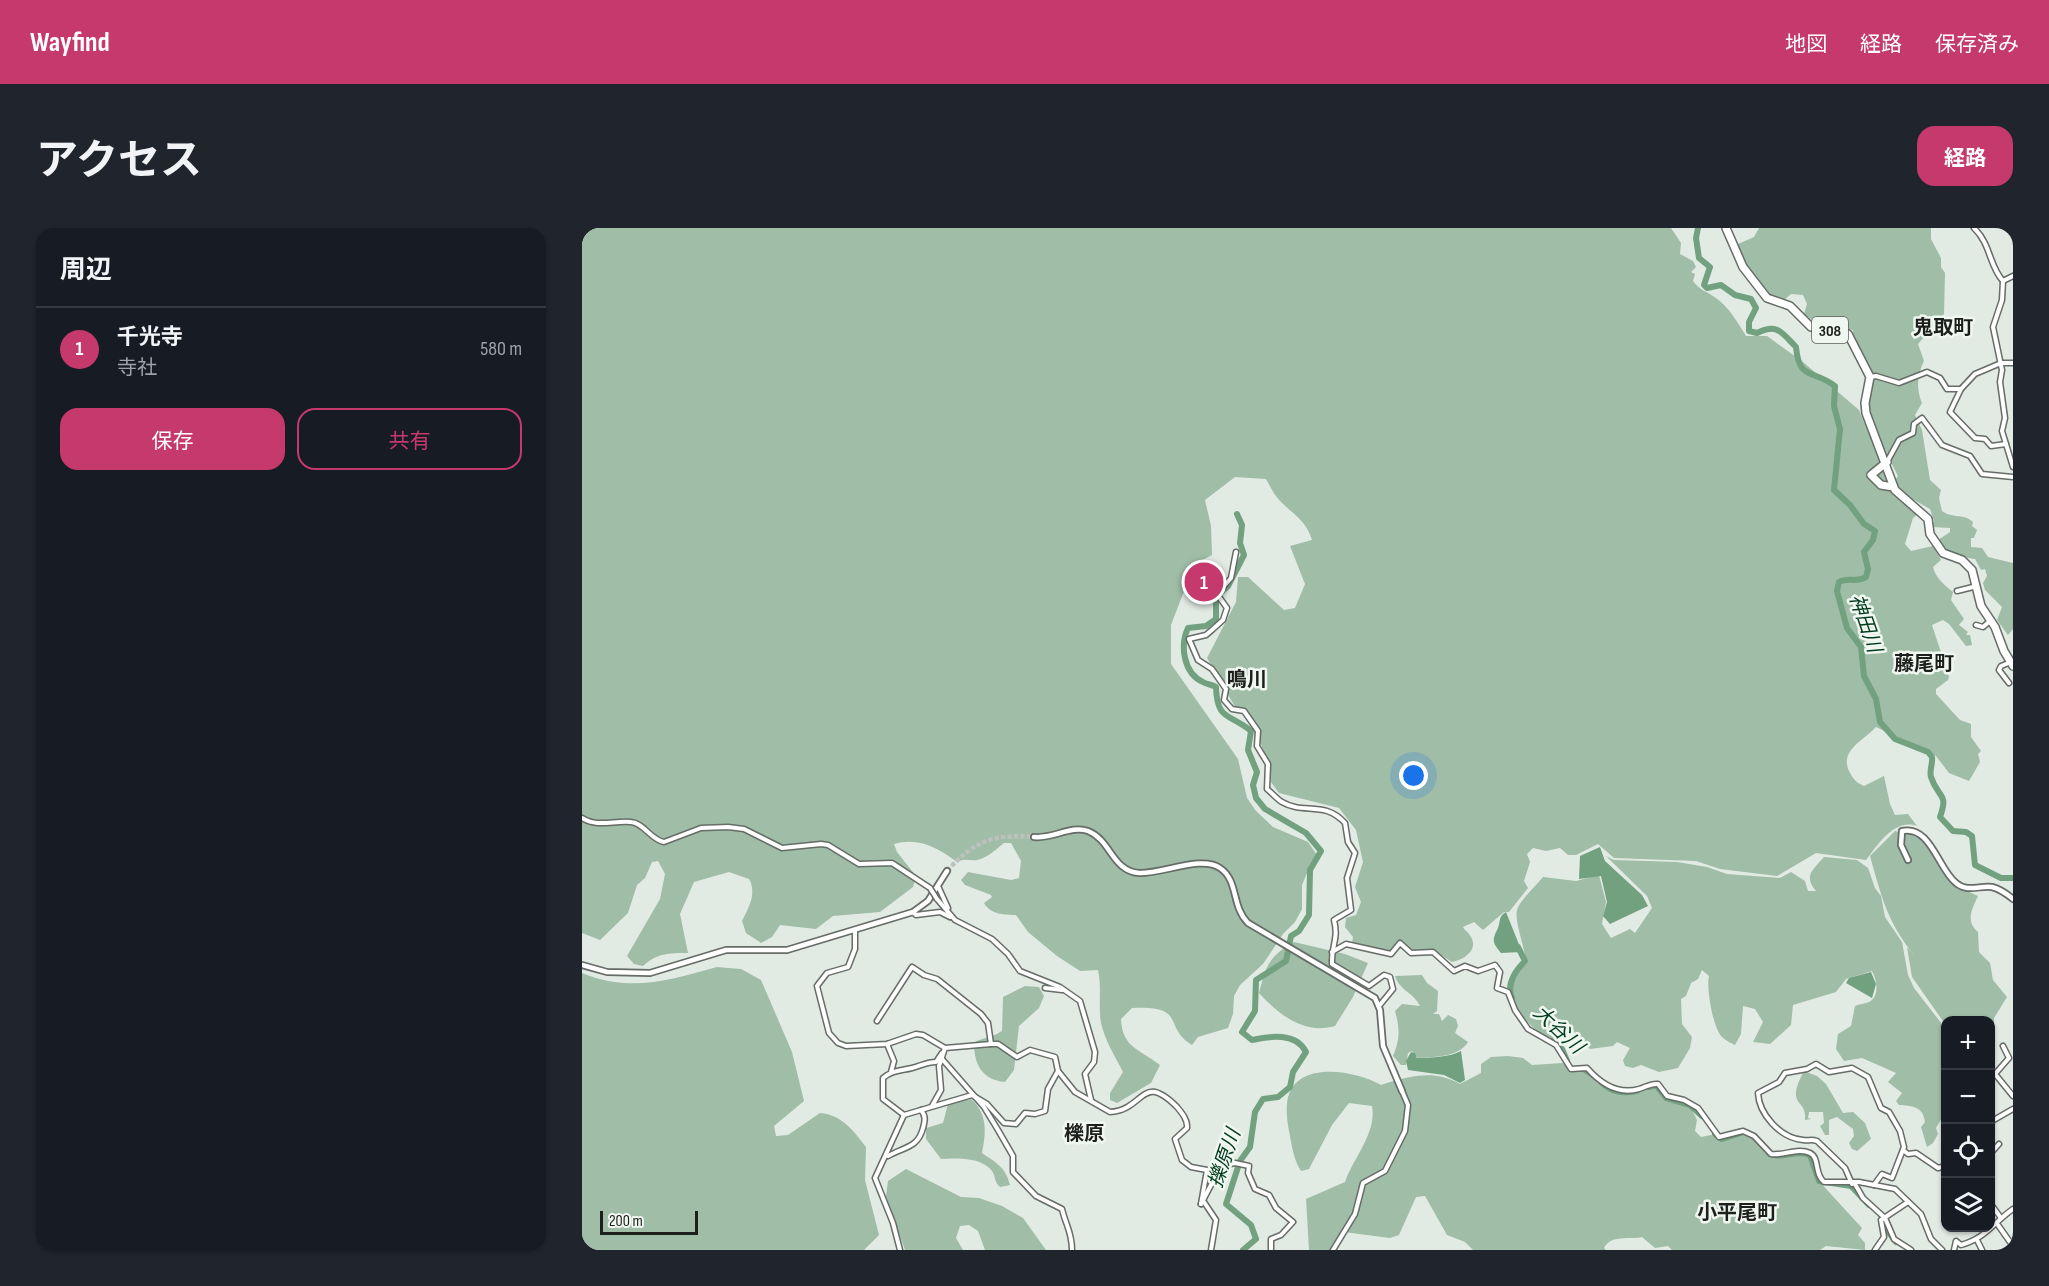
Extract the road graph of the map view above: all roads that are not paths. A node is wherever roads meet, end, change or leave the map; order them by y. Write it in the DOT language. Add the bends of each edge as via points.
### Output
graph roads {
  1 [pos="1726,228"];
  2 [pos="1974,228"];
  3 [pos="2013,276"];
  4 [pos="2003,281"];
  5 [pos="2001,363"];
  6 [pos="2013,363"];
  7 [pos="1869,377"];
  8 [pos="1961,388"];
  9 [pos="2006,444"];
  10 [pos="1887,462"];
  11 [pos="2013,467"];
  12 [pos="2013,477"];
  13 [pos="1893,487"];
  14 [pos="1236,552"];
  15 [pos="1977,585"];
  16 [pos="1957,591"];
  17 [pos="1990,621"];
  18 [pos="1976,625"];
  19 [pos="2012,664"];
  20 [pos="2009,683"];
  21 [pos="582,818"];
  22 [pos="1034,837"];
  23 [pos="1908,860"];
  24 [pos="947,871"];
  25 [pos="938,886"];
  26 [pos="2013,899"];
  27 [pos="913,912"];
  28 [pos="954,918"];
  29 [pos="855,930"];
  30 [pos="1332,952"];
  31 [pos="582,965"];
  32 [pos="1046,988"];
  33 [pos="1066,990"];
  34 [pos="1379,1006"];
  35 [pos="877,1021"];
  36 [pos="887,1044"];
  37 [pos="991,1044"];
  38 [pos="2004,1046"];
  39 [pos="944,1050"];
  40 [pos="942,1058"];
  41 [pos="1058,1071"];
  42 [pos="891,1072"];
  43 [pos="1402,1090"];
  44 [pos="972,1095"];
  45 [pos="2013,1096"];
  46 [pos="1091,1100"];
  47 [pos="932,1106"];
  48 [pos="2013,1109"];
  49 [pos="921,1110"];
  50 [pos="904,1115"];
  51 [pos="1991,1124"];
  52 [pos="1998,1143"];
  53 [pos="1995,1148"];
  54 [pos="1903,1150"];
  55 [pos="886,1157"];
  56 [pos="1941,1167"];
  57 [pos="1854,1184"];
  58 [pos="1874,1185"];
  59 [pos="1204,1202"];
  60 [pos="1908,1202"];
  61 [pos="2013,1209"];
  62 [pos="1995,1210"];
  63 [pos="1884,1218"];
  64 [pos="2001,1218"];
  65 [pos="1998,1225"];
  66 [pos="1977,1240"];
  67 [pos="2010,1242"];
  68 [pos="900,1250"];
  69 [pos="1072,1250"];
  70 [pos="1210,1250"];
  71 [pos="1271,1250"];
  72 [pos="1333,1250"];
  73 [pos="1875,1250"];
  74 [pos="1911,1250"];
  75 [pos="1942,1250"];
  76 [pos="1954,1250"];
  77 [pos="1982,1250"];
  1 -- 7 [label="highway, 308" via="1738,258 1763,295 1794,308 1811,327 1847,333"];
  2 -- 4 [label="street" via="1984,237"];
  3 -- 4 [label="street"];
  4 -- 5 [label="street" via="1994,327"];
  5 -- 6 [label="street"];
  5 -- 8 [label="street" via="1975,374"];
  5 -- 9 [label="street" via="2005,418 2002,431"];
  7 -- 8 [label="street" via="1899,383 1927,372 1949,390"];
  7 -- 10 [label="highway" via="1865,408"];
  8 -- 9 [label="street" via="1950,412 1975,438 1985,439 1991,446"];
  9 -- 11 [label="street"];
  10 -- 12 [label="street" via="1899,440 1912,433 1914,424 1922,418 1942,445 1966,453 1981,473"];
  10 -- 13 [label="highway"];
  10 -- 13 [label="highway" via="1871,476 1881,485"];
  13 -- 15 [label="highway" via="1928,519 1930,534 1943,553 1968,565"];
  14 -- 30 [label="street" via="1232,578 1217,594 1227,608 1223,620 1206,635 1189,639 1198,660 1212,669 1225,688 1224,700 1232,709 1244,711 1257,730 1257,746 1268,764 1267,789 1283,803 1324,808 1346,823 1348,842 1355,854 1347,878 1351,907 1347,914 1334,920 1337,939"];
  15 -- 16 [label="street"];
  15 -- 17 [label="highway" via="1980,603"];
  17 -- 18 [label="street" via="1983,627"];
  17 -- 19 [label="highway"];
  19 -- 20 [label="street" via="1999,670"];
  21 -- 28 [label="street, bridge" via="596,823 633,822 658,841 718,826 744,830 782,848 828,845 855,863 892,863 930,888"];
  22 -- 34 [label="street" via="1047,838 1076,829 1087,831 1129,872 1150,874 1203,862 1215,865 1232,883 1236,905 1248,923 1370,992"];
  23 -- 26 [label="street" via="1901,842 1902,831 1907,830 1923,836 1956,883 1967,889 1994,888"];
  24 -- 25 [label="street"];
  25 -- 27 [label="street" via="928,901"];
  25 -- 28 [label="street"];
  27 -- 28 [label="street" via="942,912"];
  27 -- 29 [label="street"];
  28 -- 33 [label="street" via="992,939 1020,971"];
  29 -- 31 [label="street" via="787,950 726,950 650,973 607,972"];
  29 -- 36 [label="street" via="855,949 848,967 827,973 819,980 829,1033 846,1046"];
  30 -- 34 [label="street" via="1332,964 1365,984 1373,985 1384,975 1390,977 1393,989"];
  30 -- 57 [label="street" via="1346,944 1391,954 1400,943 1411,953 1433,952 1454,971 1465,966 1478,971 1495,965 1500,972 1497,988 1508,992 1528,1029 1556,1046 1568,1067 1587,1068 1601,1082 1618,1090 1658,1084 1667,1096 1698,1108 1719,1137 1748,1131 1772,1154 1798,1150 1811,1153 1821,1180"];
  32 -- 33 [label="street"];
  33 -- 46 [label="street" via="1081,1002 1092,1036 1094,1062 1084,1077"];
  34 -- 43 [label="street" via="1383,1046"];
  35 -- 37 [label="street" via="912,967 937,979 981,1014 988,1023"];
  36 -- 39 [label="street" via="916,1034"];
  36 -- 42 [label="street" via="894,1061"];
  37 -- 39 [label="street"];
  37 -- 41 [label="street" via="998,1044 1017,1057 1030,1050 1052,1056"];
  38 -- 45 [label="street" via="2008,1058 1995,1074"];
  39 -- 40 [label="street"];
  39 -- 42 [label="street" via="936,1062"];
  40 -- 44 [label="street"];
  40 -- 47 [label="street" via="940,1090"];
  41 -- 44 [label="street" via="1048,1089 1045,1111 1025,1113 1016,1124 1004,1123 987,1104"];
  41 -- 46 [label="street" via="1075,1092"];
  42 -- 50 [label="street" via="883,1078 883,1099"];
  43 -- 72 [label="street" via="1408,1105 1405,1131 1385,1172 1363,1183 1356,1214"];
  44 -- 47 [label="street"];
  44 -- 69 [label="street" via="984,1107 1010,1151 1013,1172 1036,1196 1062,1209 1072,1232"];
  46 -- 59 [label="street" via="1110,1112 1125,1109 1153,1090 1172,1103 1188,1124 1175,1139 1177,1152 1191,1167 1207,1170 1201,1204"];
  47 -- 49 [label="street"];
  48 -- 51 [label="street"];
  49 -- 50 [label="street"];
  49 -- 55 [label="street" via="925,1121 921,1138"];
  50 -- 55 [label="street"];
  52 -- 53 [label="street"];
  54 -- 56 [label="street"];
  54 -- 57 [label="street" via="1900,1131 1889,1112 1881,1108 1868,1077 1852,1068 1829,1072 1814,1065 1785,1073 1779,1082 1758,1093 1759,1104 1775,1128 1802,1140 1817,1141 1845,1168"];
  54 -- 58 [label="street" via="1892,1178 1882,1174"];
  55 -- 68 [label="street" via="875,1178"];
  57 -- 58 [label="street"];
  57 -- 63 [label="street"];
  58 -- 60 [label="street" via="1895,1189"];
  59 -- 70 [label="street" via="1216,1220"];
  59 -- 71 [label="street" via="1221,1166 1249,1166 1255,1189 1269,1196 1293,1222 1271,1239"];
  60 -- 63 [label="street"];
  60 -- 75 [label="street" via="1921,1214 1931,1239"];
  61 -- 64 [label="street"];
  62 -- 64 [label="street"];
  63 -- 73 [label="street" via="1884,1237"];
  63 -- 74 [label="street" via="1894,1239"];
  64 -- 65 [label="street"];
  65 -- 66 [label="street"];
  65 -- 67 [label="street"];
  66 -- 76 [label="street" via="1960,1245 1956,1241"];
  66 -- 77 [label="street"];
}
